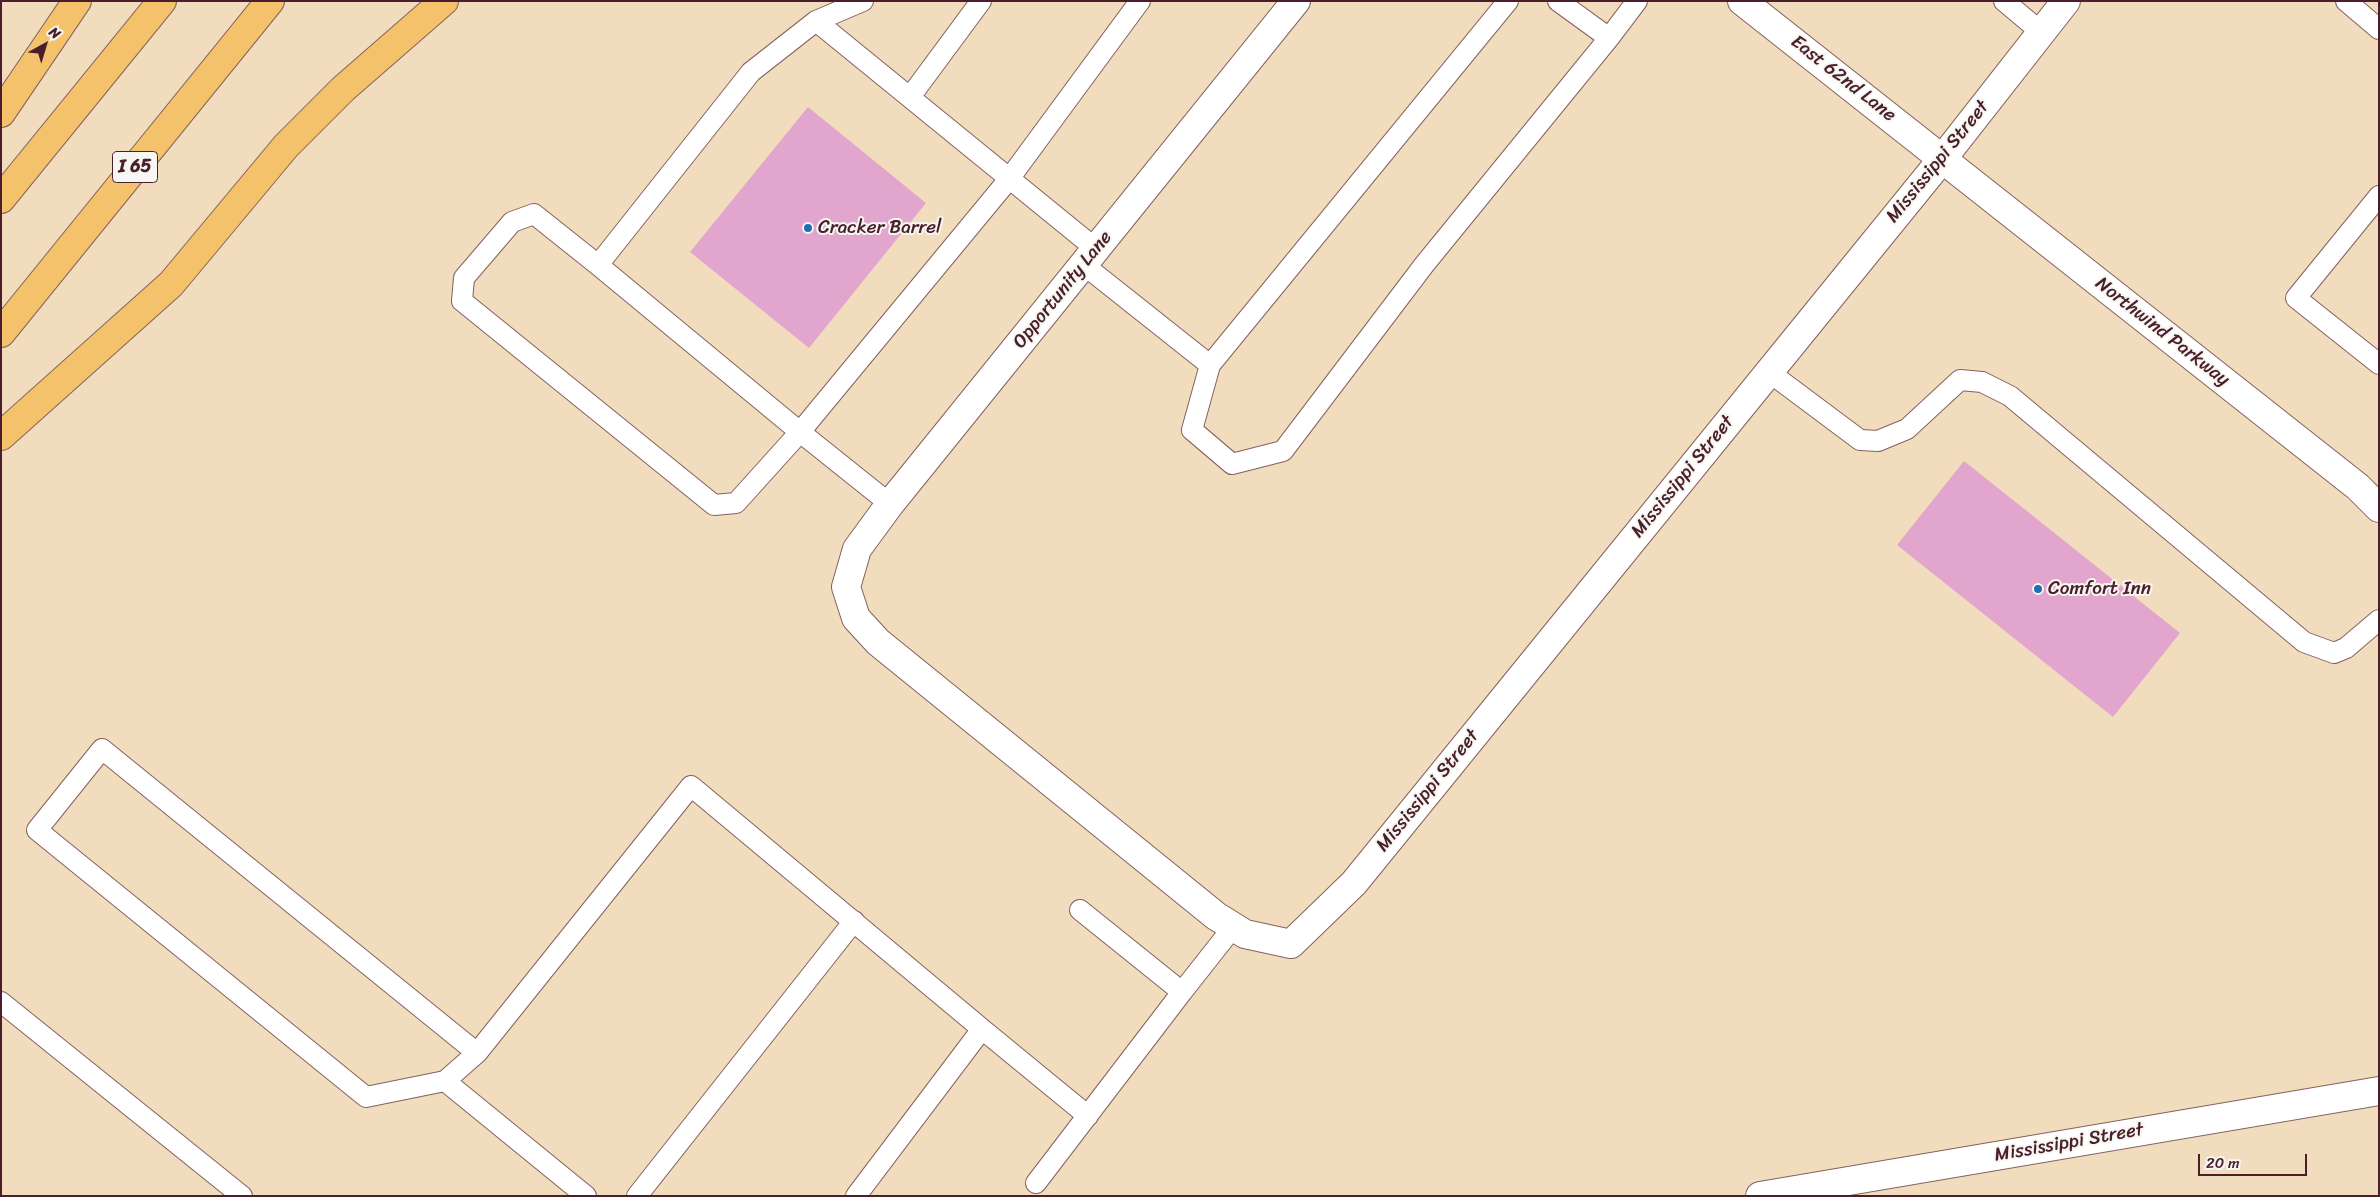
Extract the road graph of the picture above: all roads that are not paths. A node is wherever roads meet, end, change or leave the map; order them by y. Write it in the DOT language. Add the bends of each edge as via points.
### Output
graph roads {
  1 [pos="77,1"];
  2 [pos="162,1"];
  3 [pos="270,1"];
  4 [pos="444,1"];
  5 [pos="863,1"];
  6 [pos="981,1"];
  7 [pos="1140,1"];
  8 [pos="1296,1"];
  9 [pos="1508,1"];
  10 [pos="1558,1"];
  11 [pos="1637,1"];
  12 [pos="1742,1"];
  13 [pos="2004,1"];
  14 [pos="2066,1"];
  15 [pos="2346,1"];
  16 [pos="816,20"];
  17 [pos="2379,28"];
  18 [pos="2041,32"];
  19 [pos="1609,38"];
  20 [pos="910,97"];
  21 [pos="1,113"];
  22 [pos="1943,158"];
  23 [pos="1009,179"];
  24 [pos="2379,196"];
  25 [pos="1,199"];
  26 [pos="1090,257"];
  27 [pos="598,266"];
  28 [pos="1,333"];
  29 [pos="2379,364"];
  30 [pos="1210,365"];
  31 [pos="1769,372"];
  32 [pos="800,432"];
  33 [pos="1,436"];
  34 [pos="890,504"];
  35 [pos="2379,508"];
  36 [pos="2379,620"];
  37 [pos="1080,910"];
  38 [pos="854,922"];
  39 [pos="1234,926"];
  40 [pos="1182,992"];
  41 [pos="1,1002"];
  42 [pos="982,1029"];
  43 [pos="476,1053"];
  44 [pos="445,1081"];
  45 [pos="2379,1090"];
  46 [pos="1088,1116"];
  47 [pos="1036,1182"];
  48 [pos="242,1196"];
  49 [pos="586,1196"];
  50 [pos="637,1196"];
  51 [pos="856,1196"];
  52 [pos="1760,1196"];
  1 -- 21 [label="highway"];
  2 -- 25 [label="highway"];
  3 -- 28 [label="highway, I 65"];
  4 -- 33 [label="highway" via="342,89 299,134 171,284"];
  5 -- 16 [label="lane"];
  6 -- 20 [label="lane"];
  7 -- 23 [label="lane"];
  8 -- 26 [label="street, Opportunity Lane"];
  9 -- 30 [label="lane"];
  10 -- 19 [label="lane"];
  11 -- 19 [label="lane"];
  12 -- 22 [label="street, East 62nd Lane"];
  13 -- 18 [label="lane"];
  14 -- 18 [label="street, Mississippi Street"];
  15 -- 17 [label="lane"];
  16 -- 20 [label="lane"];
  16 -- 27 [label="lane" via="751,72"];
  18 -- 22 [label="street, Mississippi Street"];
  19 -- 30 [label="lane" via="1424,265 1283,451 1232,464 1192,430"];
  20 -- 23 [label="lane"];
  22 -- 31 [label="street, Mississippi Street"];
  22 -- 35 [label="street, Northwind Parkway" via="2358,487"];
  23 -- 26 [label="lane"];
  23 -- 32 [label="lane"];
  24 -- 29 [label="lane" via="2296,298"];
  26 -- 30 [label="lane"];
  26 -- 34 [label="street, Opportunity Lane"];
  27 -- 32 [label="lane"];
  27 -- 32 [label="lane" via="534,214 512,222 464,278 462,301 714,505 736,503"];
  31 -- 36 [label="lane" via="1860,440 1878,440 1907,429 1960,380 1982,382 2010,396 2304,642 2334,653 2346,648"];
  31 -- 39 [label="street, Mississippi Street" via="1354,883 1291,944 1246,934"];
  32 -- 34 [label="lane"];
  34 -- 39 [label="street, Opportunity Lane" via="857,549 846,587 856,618 878,642 1216,916"];
  37 -- 40 [label="lane"];
  38 -- 42 [label="lane"];
  38 -- 43 [label="lane" via="691,786"];
  38 -- 50 [label="lane"];
  39 -- 40 [label="lane"];
  40 -- 46 [label="lane"];
  41 -- 48 [label="lane"];
  42 -- 46 [label="lane"];
  42 -- 51 [label="lane"];
  43 -- 44 [label="lane"];
  43 -- 44 [label="lane" via="102,749 37,830 366,1097"];
  44 -- 49 [label="lane"];
  45 -- 52 [label="street, Mississippi Street"];
  46 -- 47 [label="lane"];
}
